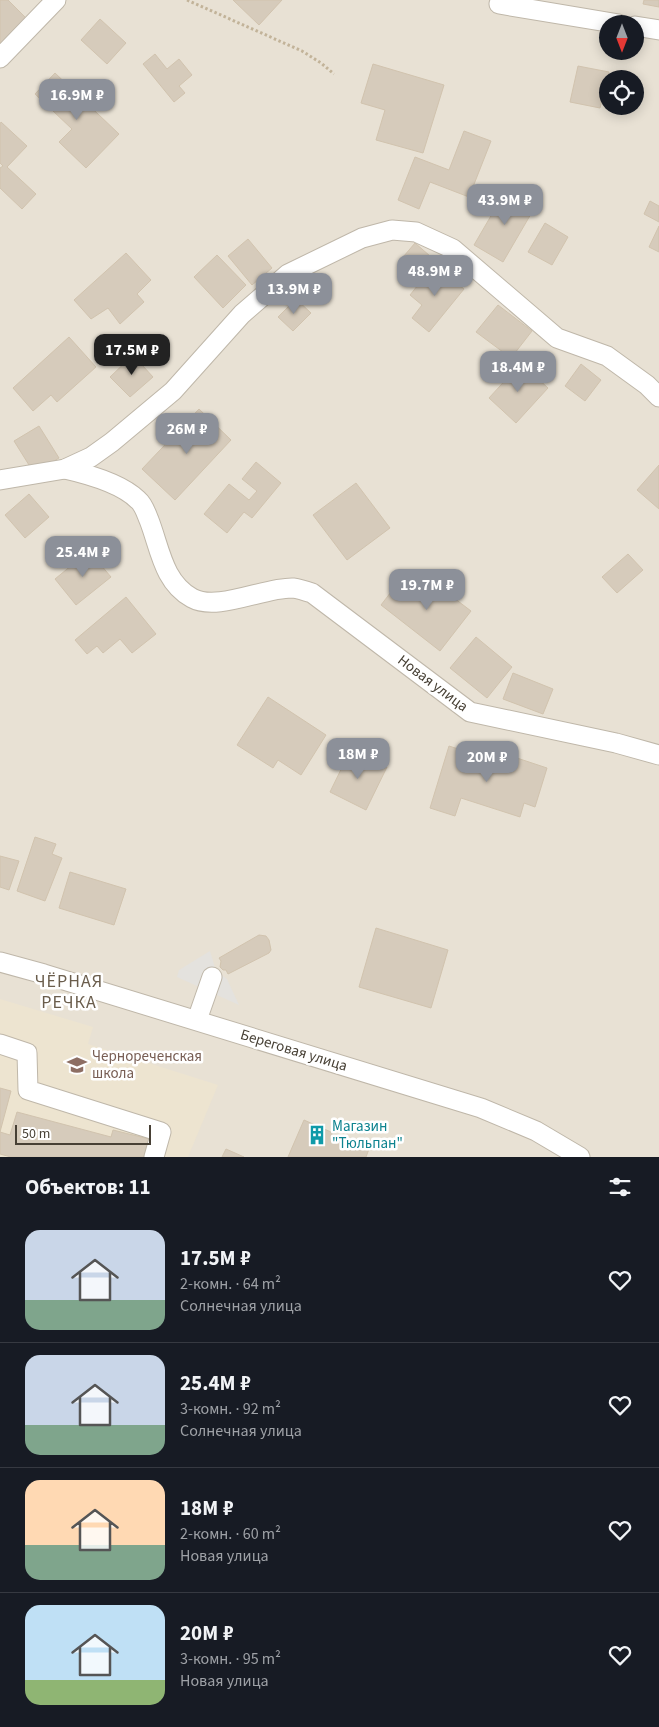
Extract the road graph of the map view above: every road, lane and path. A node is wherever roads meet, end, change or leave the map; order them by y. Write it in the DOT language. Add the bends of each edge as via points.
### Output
graph roads {
  1 [pos="56,0"];
  2 [pos="187,0"];
  3 [pos="499,4"];
  4 [pos="599,21"];
  5 [pos="644,28"];
  6 [pos="659,30"];
  7 [pos="0,58"];
  8 [pos="334,74"];
  9 [pos="659,397"];
  10 [pos="65,470"];
  11 [pos="0,480"];
  12 [pos="659,755"];
  13 [pos="0,962"];
  14 [pos="212,978"];
  15 [pos="197,1020"];
  16 [pos="0,1044"];
  17 [pos="154,1157"];
  18 [pos="580,1157"];
  1 -- 7 [label="street"];
  2 -- 8 [label="path" via="302,51"];
  3 -- 4 [label="street"];
  5 -- 6 [label="street"];
  9 -- 10 [label="street" via="607,356 557,338 453,249 416,232 392,230 362,238 288,274 242,314 173,391 112,442"];
  10 -- 11 [label="street"];
  10 -- 12 [label="street, Новая улица" via="100,478 139,501 174,584 193,599 207,603 293,588 312,593 470,712"];
  13 -- 15 [label="street, Береговая улица"];
  14 -- 15 [label="street"];
  15 -- 18 [label="street, Береговая улица" via="481,1108 536,1131"];
  16 -- 17 [label="street" via="27,1052 28,1090 161,1132"];
}
